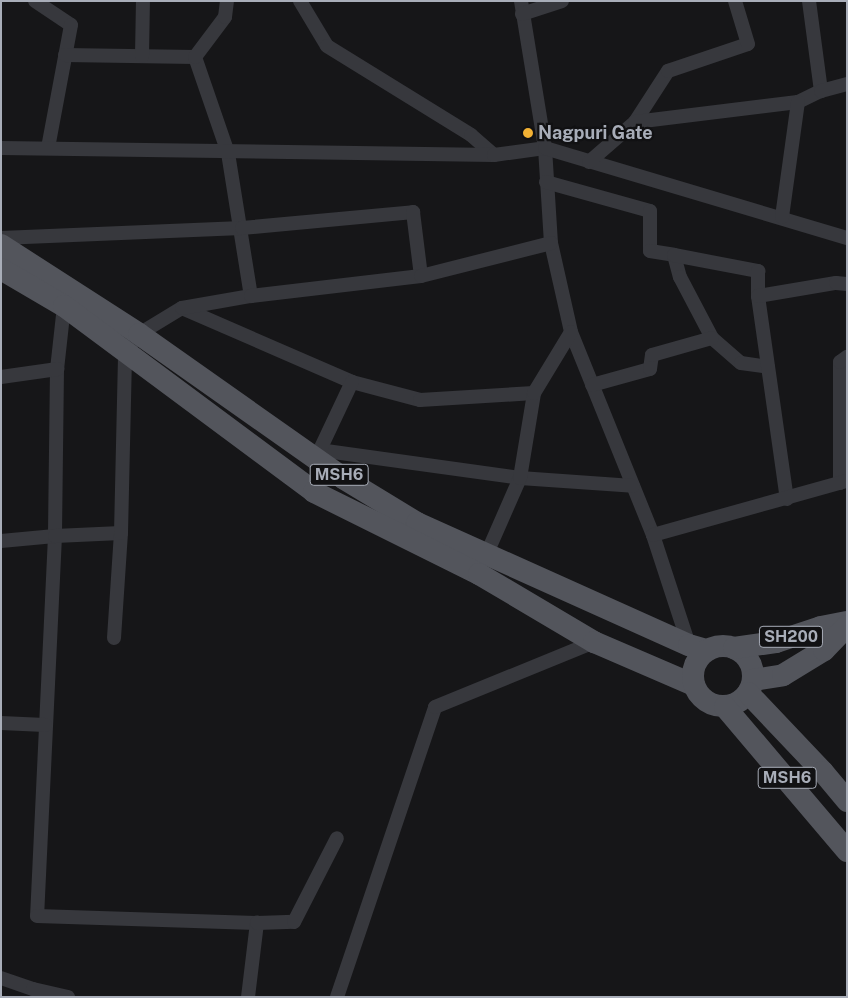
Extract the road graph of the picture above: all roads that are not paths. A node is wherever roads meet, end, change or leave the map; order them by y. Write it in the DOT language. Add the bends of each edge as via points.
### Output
graph roads {
  1 [pos="36,1"];
  2 [pos="143,1"];
  3 [pos="227,1"];
  4 [pos="300,1"];
  5 [pos="562,1"];
  6 [pos="735,1"];
  7 [pos="809,1"];
  8 [pos="522,8"];
  9 [pos="65,55"];
  10 [pos="142,56"];
  11 [pos="195,57"];
  12 [pos="847,84"];
  13 [pos="821,91"];
  14 [pos="798,102"];
  15 [pos="635,122"];
  16 [pos="1,148"];
  17 [pos="48,148"];
  18 [pos="545,148"];
  19 [pos="228,153"];
  20 [pos="494,156"];
  21 [pos="588,162"];
  22 [pos="546,182"];
  23 [pos="782,217"];
  24 [pos="242,228"];
  25 [pos="1,238"];
  26 [pos="847,238"];
  27 [pos="551,242"];
  28 [pos="1,245"];
  29 [pos="674,255"];
  30 [pos="4,273"];
  31 [pos="421,276"];
  32 [pos="847,284"];
  33 [pos="251,296"];
  34 [pos="758,296"];
  35 [pos="64,306"];
  36 [pos="182,308"];
  37 [pos="571,332"];
  38 [pos="139,334"];
  39 [pos="712,338"];
  40 [pos="125,352"];
  41 [pos="847,357"];
  42 [pos="768,367"];
  43 [pos="57,368"];
  44 [pos="1,377"];
  45 [pos="352,382"];
  46 [pos="592,385"];
  47 [pos="534,393"];
  48 [pos="317,454"];
  49 [pos="520,478"];
  50 [pos="843,482"];
  51 [pos="633,486"];
  52 [pos="787,499"];
  53 [pos="121,533"];
  54 [pos="653,535"];
  55 [pos="55,536"];
  56 [pos="1,542"];
  57 [pos="483,564"];
  58 [pos="847,622"];
  59 [pos="847,626"];
  60 [pos="114,638"];
  61 [pos="594,642"];
  62 [pos="698,647"];
  63 [pos="734,648"];
  64 [pos="694,685"];
  65 [pos="751,687"];
  66 [pos="725,706"];
  67 [pos="1,723"];
  68 [pos="45,725"];
  69 [pos="847,801"];
  70 [pos="337,838"];
  71 [pos="847,851"];
  72 [pos="257,923"];
  73 [pos="1,978"];
  74 [pos="33,993"];
  75 [pos="68,997"];
  76 [pos="248,997"];
  77 [pos="337,997"];
  1 -- 9 [label="street" via="71,25"];
  2 -- 10 [label="street"];
  3 -- 11 [label="street" via="225,17"];
  4 -- 20 [label="street" via="327,46 471,135"];
  5 -- 8 [label="street"];
  6 -- 15 [label="street" via="748,44 668,71"];
  7 -- 13 [label="street"];
  8 -- 18 [label="street"];
  9 -- 10 [label="street"];
  9 -- 17 [label="street"];
  10 -- 11 [label="street"];
  11 -- 19 [label="street"];
  12 -- 13 [label="street"];
  13 -- 14 [label="street"];
  14 -- 15 [label="street"];
  14 -- 23 [label="street"];
  15 -- 21 [label="street"];
  16 -- 17 [label="street"];
  17 -- 19 [label="street"];
  18 -- 20 [label="street"];
  18 -- 21 [label="street"];
  18 -- 22 [label="street"];
  19 -- 20 [label="street"];
  19 -- 24 [label="street"];
  21 -- 23 [label="street"];
  22 -- 27 [label="street"];
  22 -- 29 [label="street" via="650,211 650,251"];
  23 -- 26 [label="street"];
  24 -- 25 [label="street"];
  24 -- 31 [label="street" via="413,212"];
  24 -- 33 [label="street"];
  27 -- 31 [label="street"];
  27 -- 37 [label="street"];
  28 -- 38 [label="main road, MSH6"];
  29 -- 34 [label="street" via="758,270"];
  29 -- 39 [label="street" via="680,277"];
  30 -- 35 [label="main road, MSH6"];
  31 -- 33 [label="street"];
  32 -- 34 [label="street" via="836,282"];
  33 -- 36 [label="street"];
  34 -- 42 [label="street"];
  35 -- 40 [label="main road, MSH6"];
  35 -- 43 [label="street"];
  36 -- 38 [label="street"];
  36 -- 45 [label="street"];
  37 -- 46 [label="street"];
  37 -- 47 [label="street"];
  38 -- 40 [label="street"];
  38 -- 48 [label="main road, MSH6"];
  39 -- 42 [label="street" via="741,363"];
  39 -- 46 [label="street" via="652,355 650,369"];
  40 -- 53 [label="street"];
  40 -- 57 [label="main road, MSH6" via="314,492"];
  41 -- 50 [label="street" via="840,362"];
  42 -- 52 [label="street"];
  43 -- 44 [label="street"];
  43 -- 55 [label="street"];
  45 -- 47 [label="street" via="420,400"];
  45 -- 48 [label="street"];
  46 -- 51 [label="street"];
  47 -- 49 [label="street"];
  48 -- 49 [label="street"];
  48 -- 57 [label="main road, MSH6"];
  49 -- 51 [label="street"];
  49 -- 57 [label="street"];
  50 -- 52 [label="street"];
  51 -- 54 [label="street"];
  52 -- 54 [label="street"];
  53 -- 55 [label="street"];
  53 -- 60 [label="street"];
  54 -- 62 [label="street"];
  55 -- 56 [label="street"];
  55 -- 68 [label="street"];
  57 -- 61 [label="main road, MSH6"];
  57 -- 62 [label="main road, MSH6"];
  58 -- 63 [label="main road, SH200" via="776,642"];
  59 -- 65 [label="main road, SH200" via="824,650 783,675"];
  61 -- 64 [label="main road, MSH6"];
  61 -- 77 [label="street" via="435,707"];
  62 -- 63 [label="main road"];
  62 -- 64 [label="main road" via="692,672"];
  63 -- 65 [label="main road" via="745,655 752,667"];
  64 -- 66 [label="main road" via="700,697 712,704"];
  65 -- 66 [label="main road" via="738,702"];
  65 -- 69 [label="main road, MSH6"];
  66 -- 71 [label="main road, MSH6"];
  67 -- 68 [label="street"];
  68 -- 72 [label="street" via="37,916"];
  70 -- 72 [label="street" via="294,922"];
  72 -- 76 [label="street"];
  73 -- 74 [label="street"];
  74 -- 75 [label="street"];
}
